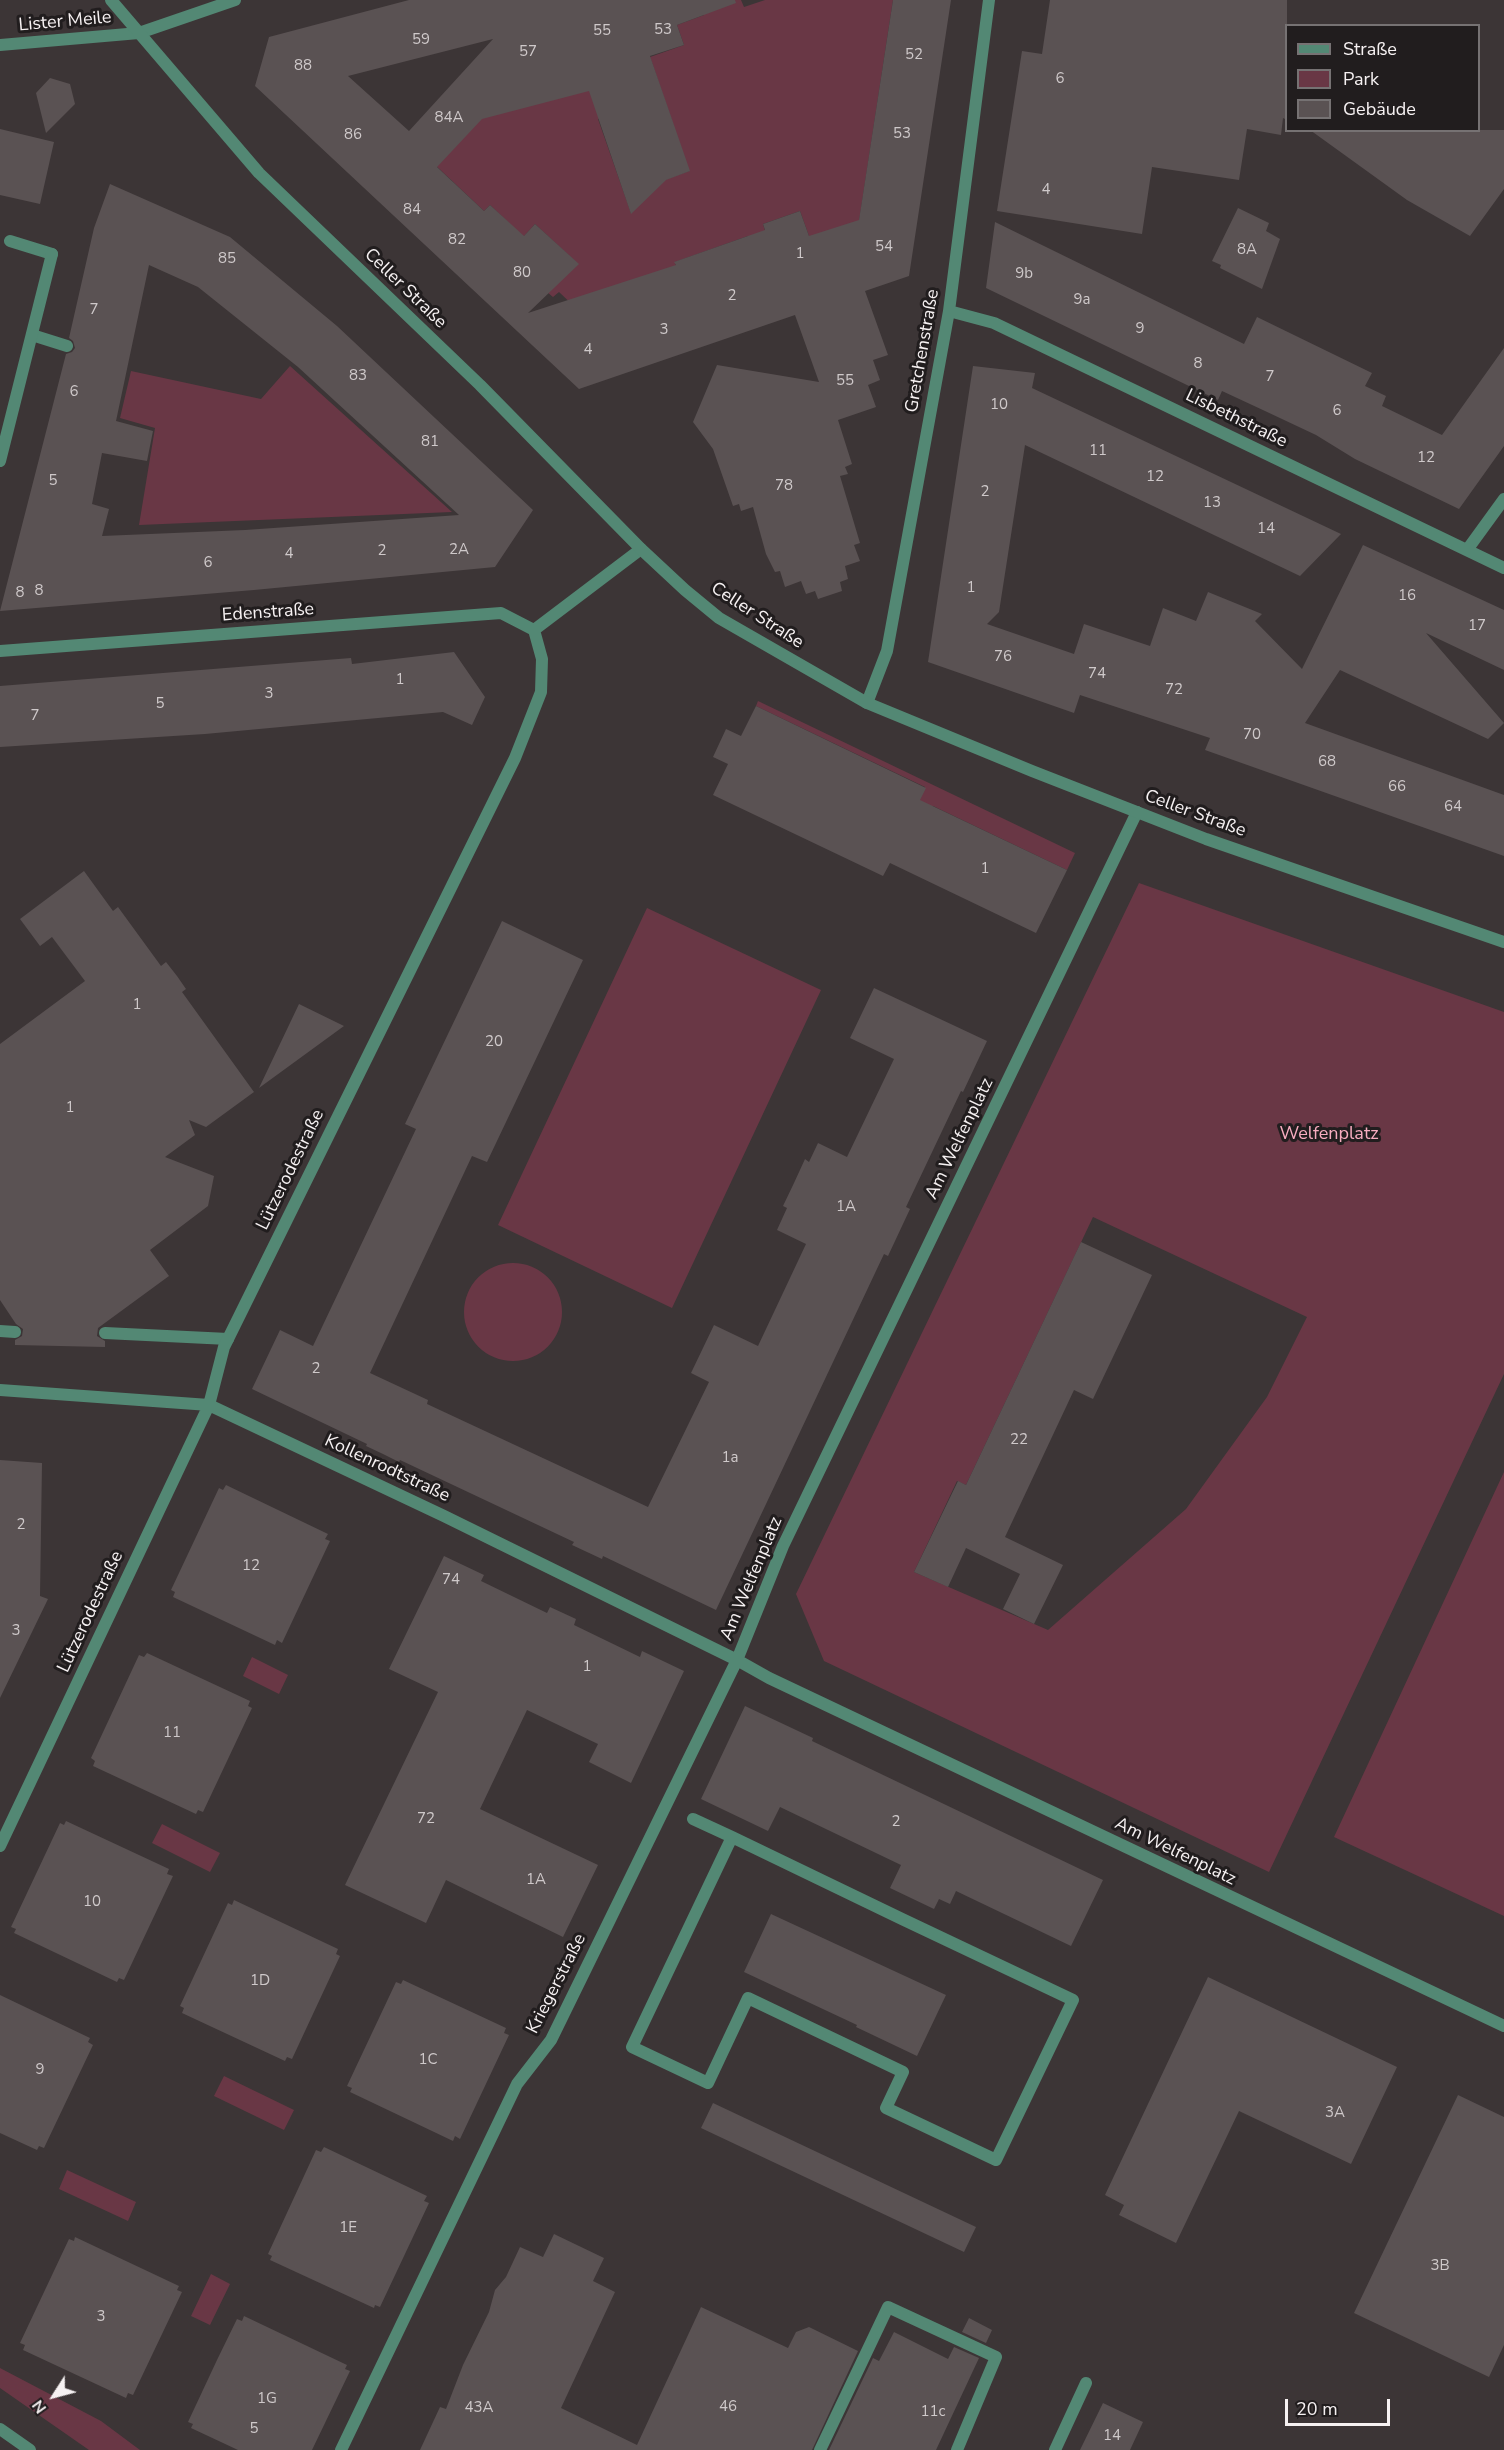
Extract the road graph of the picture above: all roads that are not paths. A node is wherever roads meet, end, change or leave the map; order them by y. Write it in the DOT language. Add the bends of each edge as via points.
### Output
graph roads {
  1 [pos="111,0"];
  2 [pos="235,0"];
  3 [pos="989,0"];
  4 [pos="140,33"];
  5 [pos="0,45"];
  6 [pos="10,241"];
  7 [pos="949,311"];
  8 [pos="32,335"];
  9 [pos="68,346"];
  10 [pos="0,461"];
  11 [pos="1504,500"];
  12 [pos="641,549"];
  13 [pos="1467,550"];
  14 [pos="1504,568"];
  15 [pos="534,630"];
  16 [pos="0,651"];
  17 [pos="867,703"];
  18 [pos="1137,812"];
  19 [pos="1504,942"];
  20 [pos="0,1331"];
  21 [pos="15,1332"];
  22 [pos="105,1333"];
  23 [pos="228,1339"];
  24 [pos="0,1390"];
  25 [pos="209,1405"];
  26 [pos="737,1660"];
  27 [pos="693,1819"];
  28 [pos="732,1837"];
  29 [pos="0,1846"];
  30 [pos="1504,2026"];
  31 [pos="1086,2383"];
  32 [pos="0,2429"];
  33 [pos="30,2450"];
  34 [pos="341,2450"];
  35 [pos="820,2450"];
  36 [pos="957,2450"];
  37 [pos="1055,2450"];
  1 -- 4 [label="street, Celler Straße"];
  2 -- 4 [label="street, Lister Meile"];
  3 -- 7 [label="street, Gretchenstraße"];
  4 -- 5 [label="street, Lister Meile"];
  4 -- 12 [label="street, Celler Straße" via="259,173 480,385"];
  6 -- 8 [label="street" via="52,254"];
  7 -- 13 [label="street, Lisbethstraße" via="994,323"];
  7 -- 17 [label="street, Gretchenstraße" via="887,651"];
  8 -- 9 [label="street"];
  8 -- 10 [label="street"];
  11 -- 13 [label="street"];
  12 -- 15 [label="street"];
  12 -- 17 [label="street, Celler Straße" via="720,618"];
  13 -- 14 [label="street, Lisbethstraße"];
  15 -- 16 [label="street, Edenstraße" via="501,613"];
  15 -- 23 [label="street, Lützerodestraße" via="542,658 541,692 515,758"];
  17 -- 18 [label="street, Celler Straße"];
  18 -- 19 [label="street, Celler Straße"];
  18 -- 26 [label="street, Am Welfenplatz" via="783,1546"];
  20 -- 21 [label="street"];
  22 -- 23 [label="street"];
  23 -- 25 [label="street, Lützerodestraße"];
  24 -- 25 [label="street, Kollenrodtstraße"];
  25 -- 26 [label="street, Kollenrodtstraße"];
  25 -- 29 [label="street, Lützerodestraße"];
  26 -- 30 [label="street, Am Welfenplatz"];
  26 -- 34 [label="street, Kriegerstraße" via="551,2040 517,2084"];
  27 -- 28 [label="street"];
  28 -- 28 [label="street" via="1073,2000 996,2160 886,2108 903,2072 748,1998 708,2083 632,2047"];
  31 -- 37 [label="street"];
  32 -- 33 [label="street"];
  35 -- 36 [label="street" via="888,2307 996,2357"];
}
